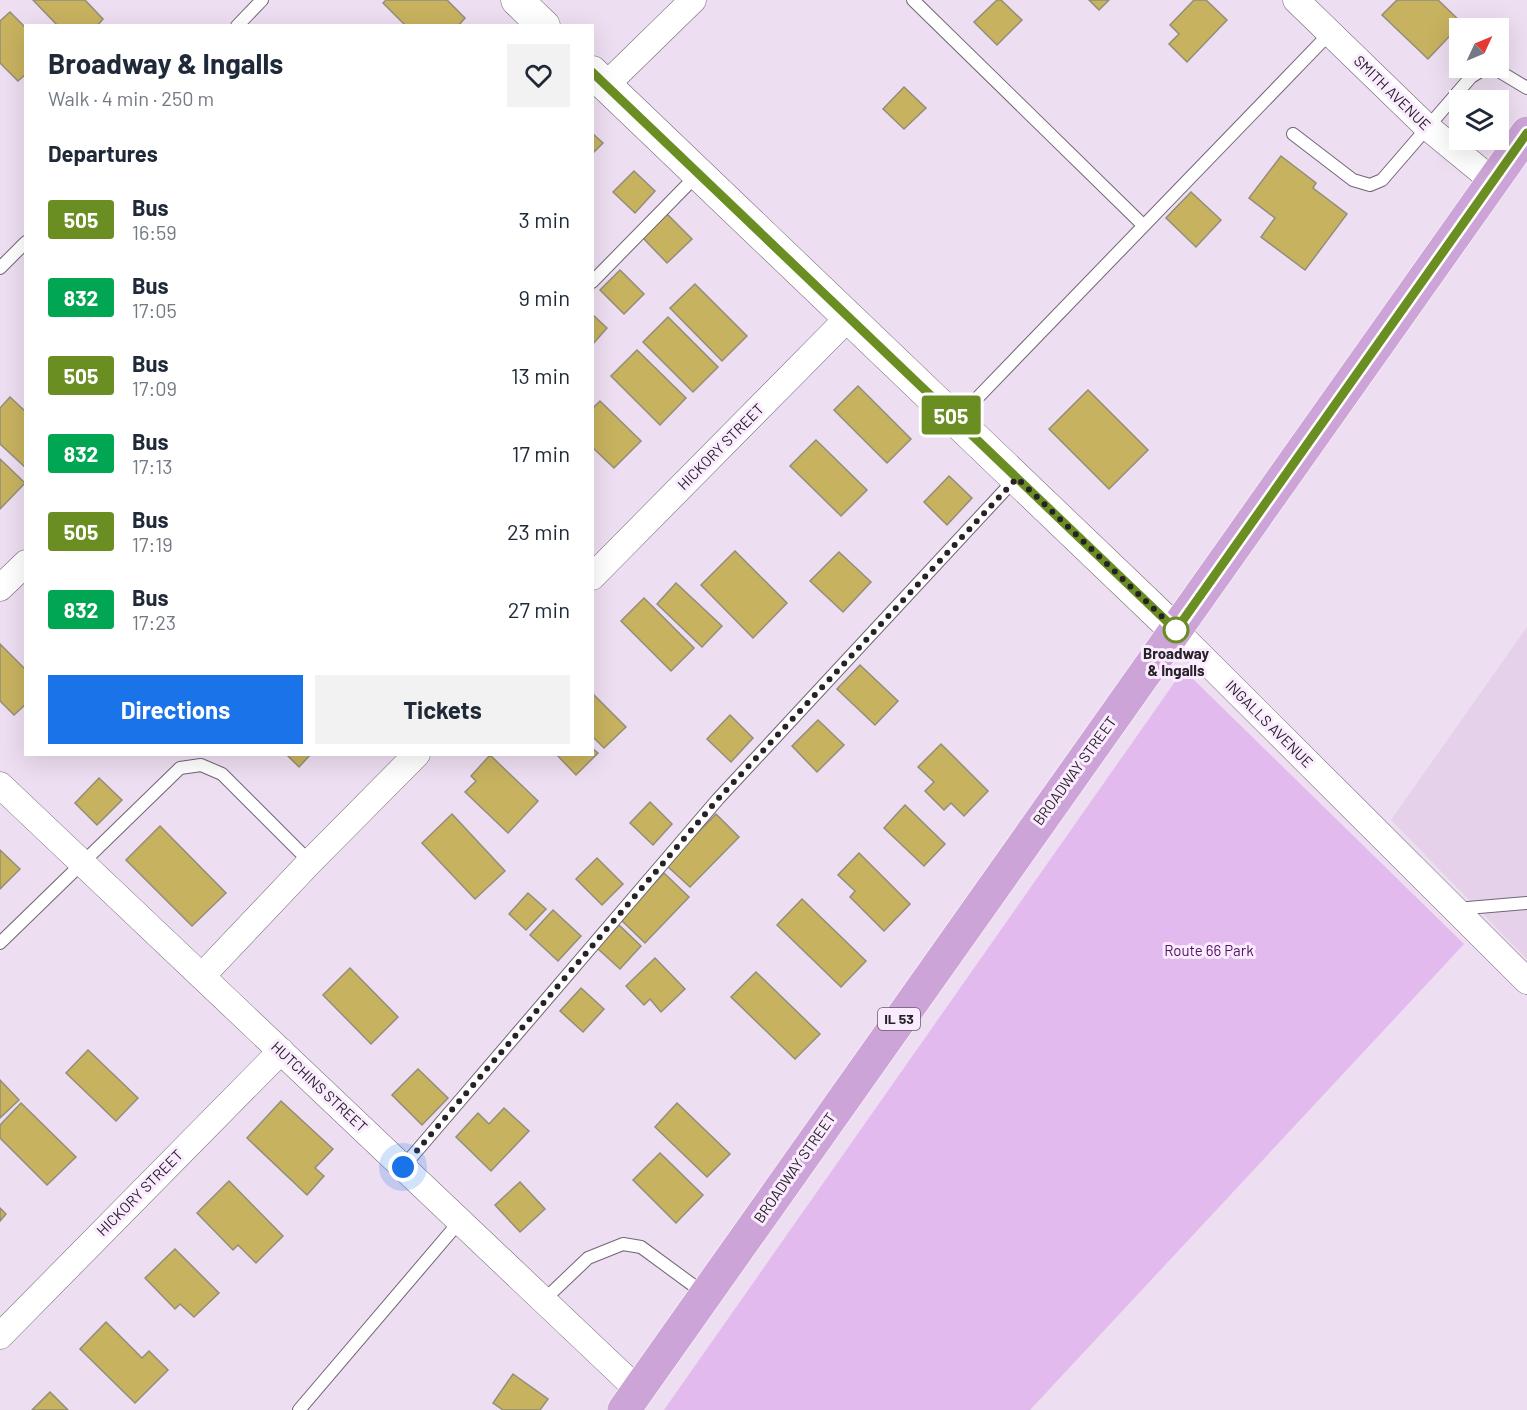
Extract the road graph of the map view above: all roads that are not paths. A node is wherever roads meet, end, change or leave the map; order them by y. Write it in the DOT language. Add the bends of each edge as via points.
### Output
graph roads {
  1 [pos="262,0"];
  2 [pos="517,0"];
  3 [pos="693,0"];
  4 [pos="913,0"];
  5 [pos="1296,0"];
  6 [pos="239,24"];
  7 [pos="542,24"];
  8 [pos="1330,33"];
  9 [pos="599,79"];
  10 [pos="1527,88"];
  11 [pos="1426,126"];
  12 [pos="1527,133"];
  13 [pos="1293,134"];
  14 [pos="698,173"];
  15 [pos="1493,181"];
  16 [pos="1143,225"];
  17 [pos="24,244"];
  18 [pos="0,268"];
  19 [pos="594,280"];
  20 [pos="849,317"];
  21 [pos="956,420"];
  22 [pos="1017,478"];
  23 [pos="24,565"];
  24 [pos="594,575"];
  25 [pos="0,588"];
  26 [pos="1176,630"];
  27 [pos="415,756"];
  28 [pos="0,785"];
  29 [pos="82,862"];
  30 [pos="310,862"];
  31 [pos="1527,903"];
  32 [pos="1455,909"];
  33 [pos="0,944"];
  34 [pos="202,976"];
  35 [pos="1527,981"];
  36 [pos="281,1051"];
  37 [pos="403,1167"];
  38 [pos="460,1221"];
  39 [pos="706,1294"];
  40 [pos="544,1300"];
  41 [pos="0,1336"];
  42 [pos="631,1400"];
  43 [pos="299,1410"];
  1 -- 6 [label="lane"];
  2 -- 7 [label="street"];
  3 -- 9 [label="street"];
  4 -- 16 [label="lane"];
  5 -- 8 [label="street, SMITH AVENUE"];
  8 -- 11 [label="street, SMITH AVENUE"];
  8 -- 16 [label="lane"];
  9 -- 14 [label="street, INGALLS AVENUE"];
  10 -- 11 [label="lane" via="1497,70 1484,69 1471,76"];
  11 -- 13 [label="lane" via="1382,180 1370,185 1353,180"];
  11 -- 15 [label="street, SMITH AVENUE"];
  12 -- 15 [label="main road, BROADWAY STREET / IL 53"];
  14 -- 19 [label="lane"];
  14 -- 20 [label="street, INGALLS AVENUE"];
  15 -- 26 [label="main road, BROADWAY STREET / IL 53"];
  16 -- 21 [label="lane"];
  17 -- 18 [label="lane"];
  20 -- 21 [label="street, INGALLS AVENUE"];
  20 -- 24 [label="street, HICKORY STREET"];
  21 -- 22 [label="street, INGALLS AVENUE"];
  22 -- 26 [label="street, INGALLS AVENUE"];
  22 -- 37 [label="lane" via="718,799"];
  23 -- 25 [label="street"];
  26 -- 32 [label="street, INGALLS AVENUE"];
  26 -- 39 [label="main road, BROADWAY STREET / IL 53"];
  27 -- 30 [label="street"];
  28 -- 29 [label="street, HUTCHINS STREET"];
  29 -- 30 [label="lane" via="180,768 201,765 222,774"];
  29 -- 33 [label="lane"];
  29 -- 34 [label="street, HUTCHINS STREET"];
  30 -- 34 [label="street"];
  31 -- 32 [label="lane"];
  32 -- 35 [label="street, INGALLS AVENUE"];
  34 -- 36 [label="street, HUTCHINS STREET"];
  36 -- 37 [label="street, HUTCHINS STREET"];
  36 -- 41 [label="street, HICKORY STREET"];
  37 -- 38 [label="street, HUTCHINS STREET"];
  38 -- 40 [label="street, HUTCHINS STREET"];
  38 -- 43 [label="lane"];
  39 -- 40 [label="lane" via="641,1247 623,1244 588,1258"];
  39 -- 42 [label="main road, BROADWAY STREET / IL 53"];
  40 -- 42 [label="street, HUTCHINS STREET"];
}
